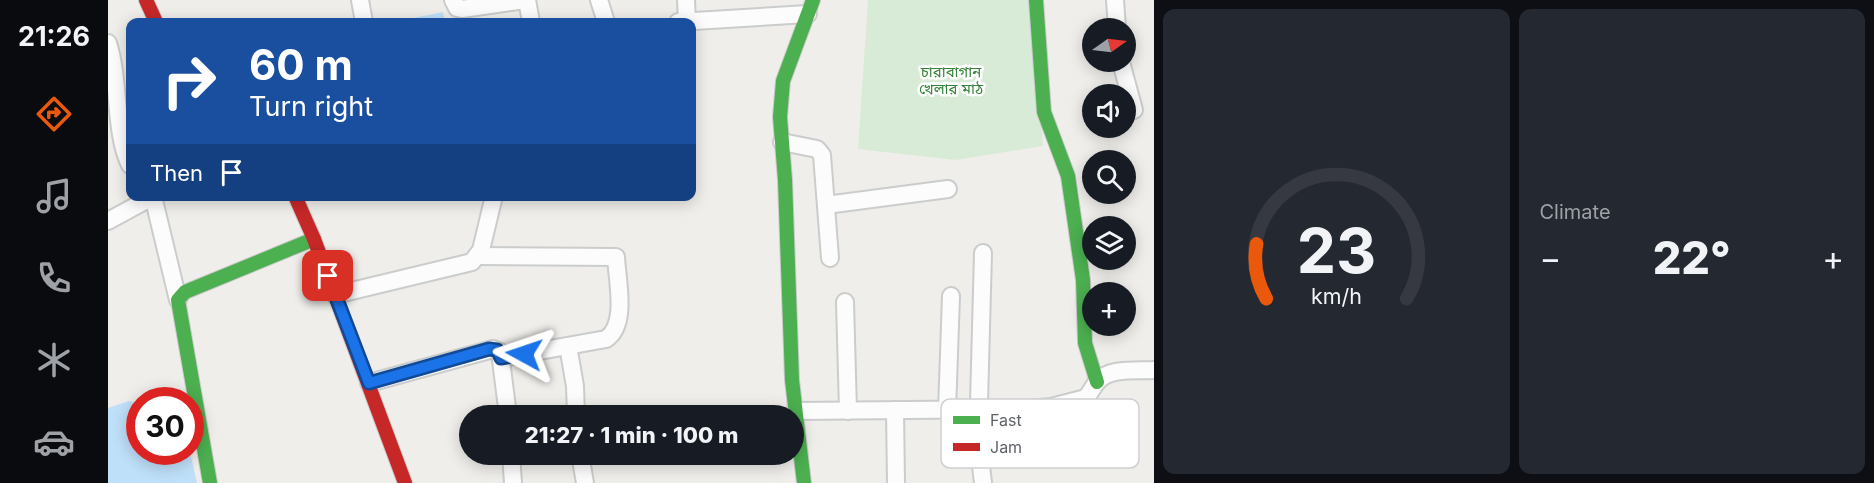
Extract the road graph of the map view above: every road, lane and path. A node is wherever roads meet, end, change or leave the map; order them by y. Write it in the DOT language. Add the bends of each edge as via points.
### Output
graph roads {
  1 [pos="146,0"];
  2 [pos="360,0"];
  3 [pos="453,0"];
  4 [pos="526,0"];
  5 [pos="599,0"];
  6 [pos="686,0"];
  7 [pos="1036,0"];
  8 [pos="1114,0"];
  9 [pos="811,7"];
  10 [pos="154,18"];
  11 [pos="363,18"];
  12 [pos="530,18"];
  13 [pos="605,18"];
  14 [pos="687,18"];
  15 [pos="1116,18"];
  16 [pos="696,21"];
  17 [pos="108,43"];
  18 [pos="782,142"];
  19 [pos="126,154"];
  20 [pos="948,189"];
  21 [pos="146,201"];
  22 [pos="154,201"];
  23 [pos="297,201"];
  24 [pos="493,201"];
  25 [pos="826,205"];
  26 [pos="108,221"];
  27 [pos="314,239"];
  28 [pos="983,253"];
  29 [pos="477,256"];
  30 [pos="830,258"];
  31 [pos="335,295"];
  32 [pos="951,296"];
  33 [pos="178,300"];
  34 [pos="845,302"];
  35 [pos="568,345"];
  36 [pos="501,358"];
  37 [pos="1154,370"];
  38 [pos="1097,382"];
  39 [pos="369,383"];
  40 [pos="947,399"];
  41 [pos="978,399"];
  42 [pos="1084,399"];
  43 [pos="507,405"];
  44 [pos="576,405"];
  45 [pos="794,405"];
  46 [pos="895,410"];
  47 [pos="804,411"];
  48 [pos="848,411"];
  49 [pos="941,411"];
  50 [pos="512,465"];
  51 [pos="582,465"];
  52 [pos="802,465"];
  53 [pos="981,468"];
  54 [pos="210,483"];
  55 [pos="405,483"];
  56 [pos="513,483"];
  57 [pos="585,483"];
  58 [pos="804,483"];
  59 [pos="896,483"];
  60 [pos="983,483"];
  1 -- 10 [label="street"];
  2 -- 11 [label="street"];
  3 -- 4 [label="street" via="462,9"];
  4 -- 12 [label="street"];
  5 -- 13 [label="street"];
  6 -- 14 [label="street"];
  7 -- 38 [label="street" via="1044,112 1068,176 1083,280 1085,343"];
  8 -- 15 [label="street"];
  9 -- 16 [label="street"];
  9 -- 18 [label="street" via="783,81"];
  17 -- 19 [label="street"];
  18 -- 25 [label="street" via="820,152"];
  18 -- 45 [label="street"];
  20 -- 25 [label="street"];
  21 -- 26 [label="street"];
  22 -- 33 [label="street"];
  23 -- 27 [label="street"];
  24 -- 29 [label="street"];
  25 -- 30 [label="street"];
  27 -- 31 [label="street"];
  27 -- 33 [label="street" via="185,292"];
  28 -- 41 [label="street"];
  29 -- 31 [label="street" via="463,266"];
  29 -- 35 [label="street" via="616,257 616,329 606,339"];
  31 -- 39 [label="street"];
  32 -- 40 [label="street"];
  33 -- 54 [label="street"];
  34 -- 48 [label="street"];
  35 -- 36 [label="street"];
  35 -- 44 [label="street"];
  36 -- 39 [label="street" via="497,350 489,349"];
  36 -- 43 [label="street"];
  37 -- 38 [label="street" via="1121,371"];
  38 -- 42 [label="street"];
  39 -- 55 [label="street"];
  46 -- 48 [label="street"];
  46 -- 49 [label="street"];
  46 -- 59 [label="street"];
  47 -- 48 [label="street"];
  50 -- 56 [label="street"];
  51 -- 57 [label="street"];
  52 -- 58 [label="street"];
  53 -- 60 [label="street"];
}
